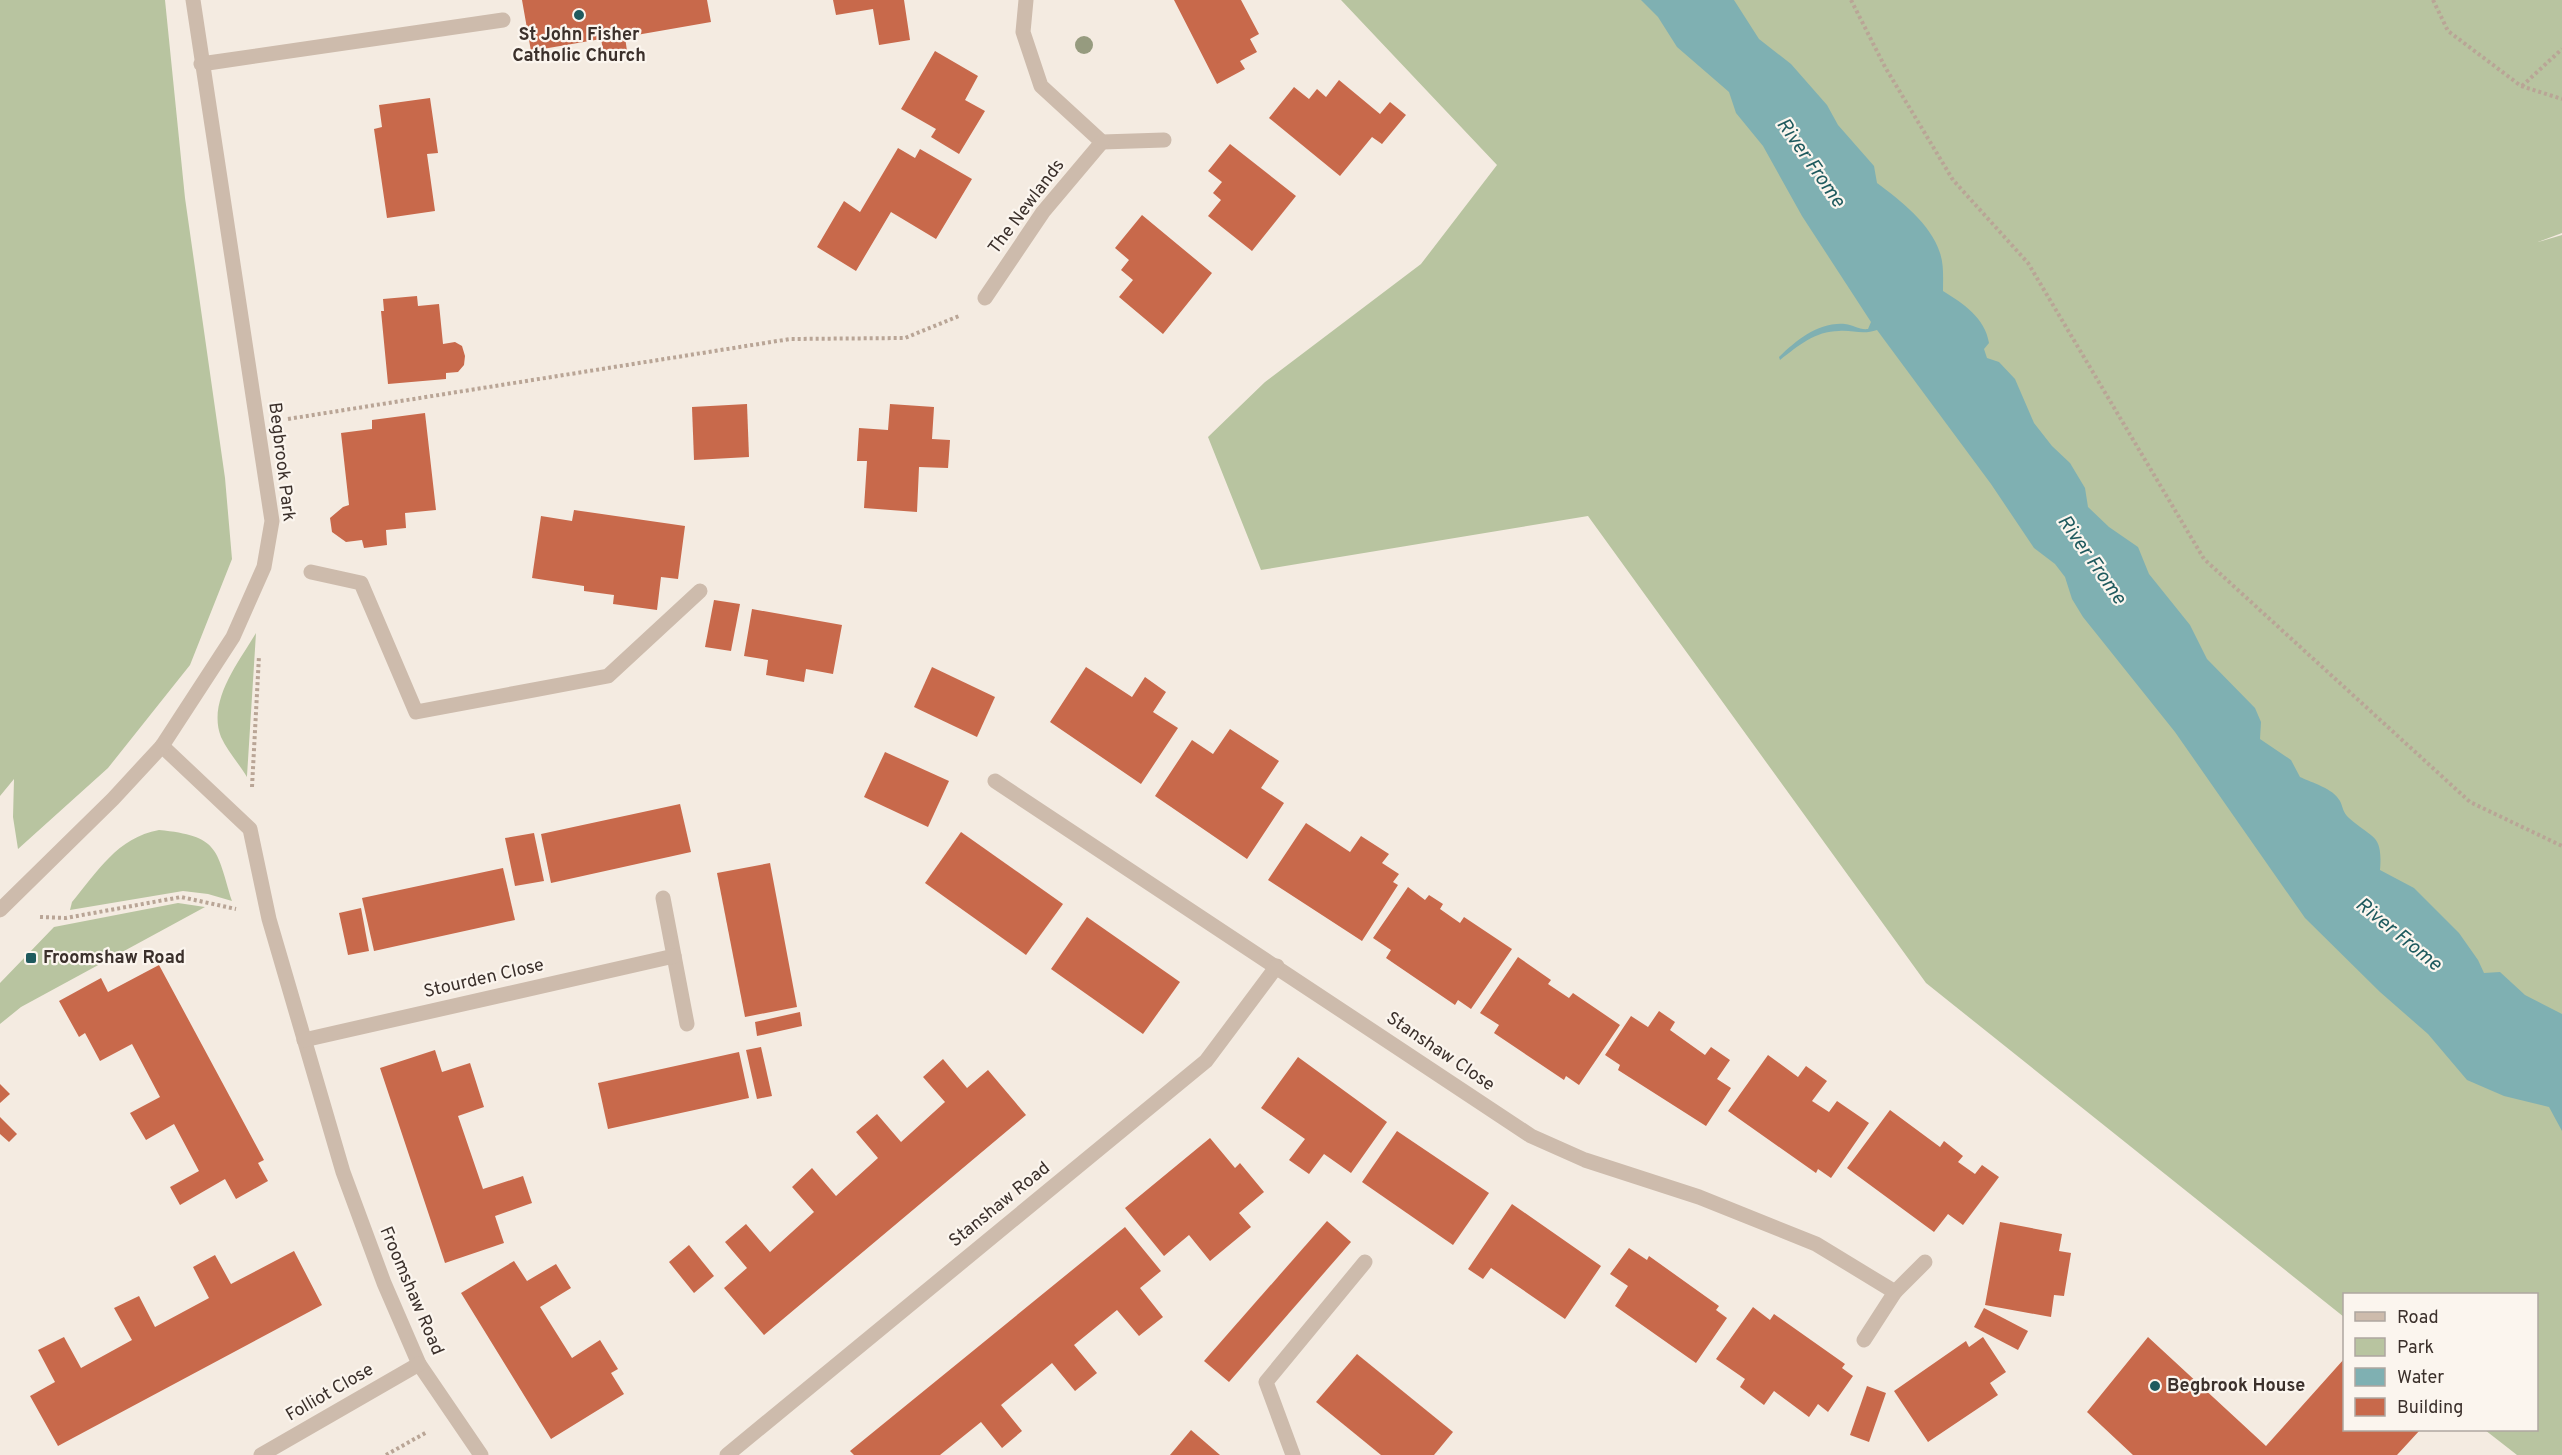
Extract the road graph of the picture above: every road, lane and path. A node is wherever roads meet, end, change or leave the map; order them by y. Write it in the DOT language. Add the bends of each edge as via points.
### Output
graph roads {
  1 [pos="193,0"];
  2 [pos="1026,0"];
  3 [pos="1851,0"];
  4 [pos="2433,0"];
  5 [pos="503,20"];
  6 [pos="2562,49"];
  7 [pos="201,64"];
  8 [pos="2521,86"];
  9 [pos="2562,99"];
  10 [pos="1164,140"];
  11 [pos="1102,142"];
  12 [pos="985,298"];
  13 [pos="257,424"];
  14 [pos="312,572"];
  15 [pos="700,591"];
  16 [pos="259,651"];
  17 [pos="162,746"];
  18 [pos="995,781"];
  19 [pos="250,829"];
  20 [pos="2562,846"];
  21 [pos="663,898"];
  22 [pos="0,910"];
  23 [pos="33,916"];
  24 [pos="269,919"];
  25 [pos="674,956"];
  26 [pos="1277,966"];
  27 [pos="687,1023"];
  28 [pos="303,1040"];
  29 [pos="1365,1262"];
  30 [pos="1925,1262"];
  31 [pos="1895,1292"];
  32 [pos="1864,1340"];
  33 [pos="419,1364"];
  34 [pos="455,1417"];
  35 [pos="261,1455"];
  36 [pos="386,1455"];
  37 [pos="481,1455"];
  38 [pos="727,1455"];
  39 [pos="1293,1455"];
  1 -- 7 [label="street, Begbrook Park"];
  2 -- 11 [label="street" via="1023,32 1041,86"];
  3 -- 20 [label="path" via="1953,180 2028,263 2204,559 2470,802"];
  4 -- 8 [label="path" via="2448,31"];
  5 -- 7 [label="street"];
  6 -- 8 [label="path"];
  7 -- 13 [label="street, Begbrook Park"];
  8 -- 9 [label="path"];
  10 -- 11 [label="street"];
  11 -- 12 [label="street, The Newlands" via="1043,212"];
  12 -- 13 [label="path" via="956,319 905,338 790,339"];
  13 -- 17 [label="street, Begbrook Park" via="272,521 264,567 233,637"];
  14 -- 15 [label="street" via="362,583 416,712 608,676"];
  16 -- 19 [label="path"];
  17 -- 19 [label="street"];
  17 -- 22 [label="street, Begbrook Park"];
  18 -- 26 [label="street, Stanshaw Close"];
  19 -- 24 [label="street, Froomshaw Road"];
  21 -- 25 [label="street"];
  23 -- 24 [label="path" via="66,918 181,897"];
  24 -- 28 [label="street, Froomshaw Road"];
  25 -- 27 [label="street"];
  25 -- 28 [label="street, Stourden Close"];
  26 -- 31 [label="street, Stanshaw Close" via="1531,1136 1585,1160 1699,1197 1816,1244"];
  26 -- 38 [label="street, Stanshaw Road" via="1206,1061"];
  28 -- 33 [label="street, Froomshaw Road" via="343,1172"];
  29 -- 39 [label="street" via="1266,1382"];
  30 -- 31 [label="street"];
  31 -- 32 [label="street"];
  33 -- 34 [label="street, Froomshaw Road"];
  33 -- 35 [label="street, Folliot Close"];
  34 -- 36 [label="path"];
  34 -- 37 [label="street, Froomshaw Road"];
}
